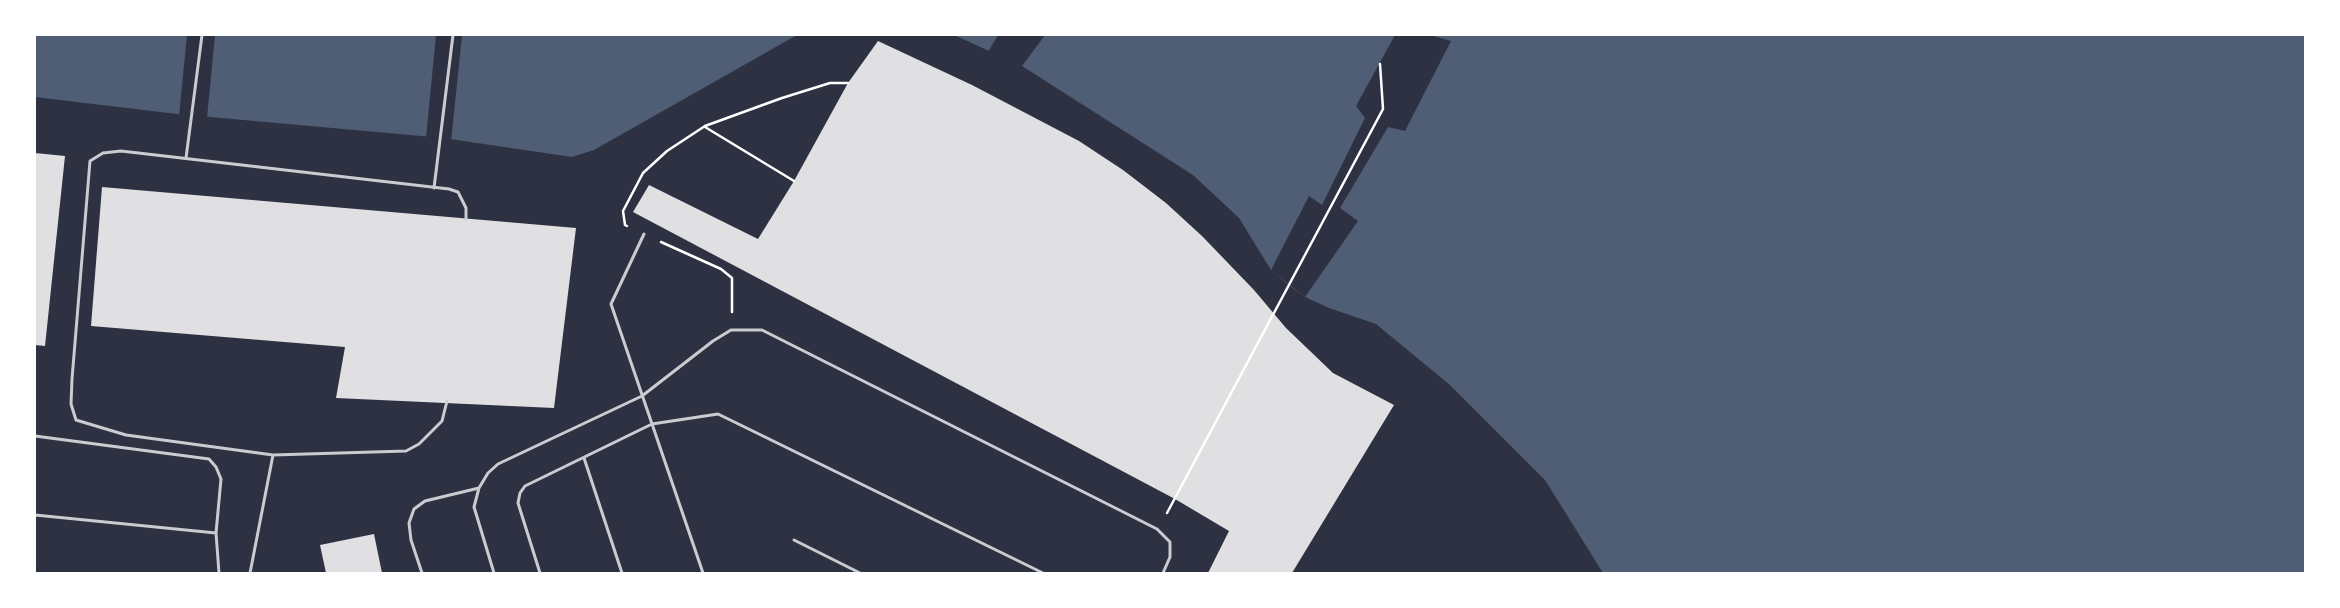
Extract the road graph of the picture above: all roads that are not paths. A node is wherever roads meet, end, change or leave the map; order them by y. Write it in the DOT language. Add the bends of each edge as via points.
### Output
graph roads {
  1 [pos="202,35"];
  2 [pos="453,35"];
  3 [pos="186,158"];
  4 [pos="434,188"];
  5 [pos="466,219"];
  6 [pos="644,234"];
  7 [pos="642,396"];
  8 [pos="447,402"];
  9 [pos="652,424"];
  10 [pos="35,436"];
  11 [pos="273,454"];
  12 [pos="584,458"];
  13 [pos="479,488"];
  14 [pos="35,515"];
  15 [pos="216,533"];
  16 [pos="794,540"];
  17 [pos="219,573"];
  18 [pos="250,573"];
  19 [pos="422,573"];
  20 [pos="494,573"];
  21 [pos="540,573"];
  22 [pos="622,573"];
  23 [pos="703,573"];
  24 [pos="860,573"];
  25 [pos="1042,573"];
  26 [pos="1163,573"];
  1 -- 3 [label="lane"];
  2 -- 4 [label="lane"];
  3 -- 4 [label="lane"];
  3 -- 11 [label="lane" via="121,151 103,153 90,161 71,404 76,420 126,435"];
  4 -- 5 [label="lane" via="449,188 458,192 466,208"];
  6 -- 7 [label="lane" via="611,304"];
  7 -- 9 [label="lane"];
  7 -- 13 [label="lane" via="498,464"];
  7 -- 26 [label="lane" via="731,330 762,330 1157,529 1170,542 1170,557"];
  8 -- 11 [label="lane" via="442,421 420,444 406,450"];
  9 -- 12 [label="lane"];
  9 -- 23 [label="lane"];
  9 -- 25 [label="lane" via="718,414"];
  10 -- 15 [label="lane" via="209,459 222,479"];
  11 -- 18 [label="lane"];
  12 -- 21 [label="lane" via="525,486 520,493 518,504"];
  12 -- 22 [label="lane"];
  13 -- 19 [label="lane" via="424,501 414,509 409,523 411,540"];
  13 -- 20 [label="lane" via="474,507"];
  14 -- 15 [label="lane"];
  15 -- 17 [label="lane"];
  16 -- 24 [label="lane"];
}
